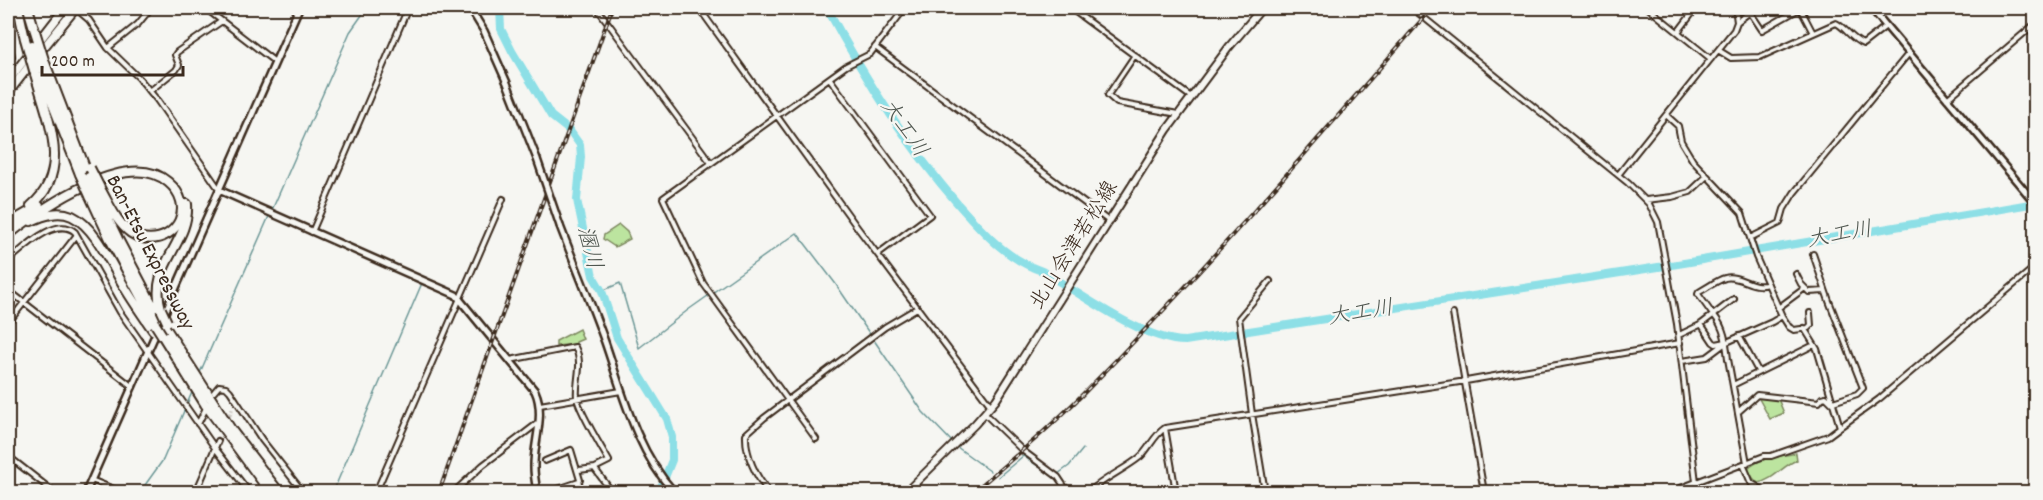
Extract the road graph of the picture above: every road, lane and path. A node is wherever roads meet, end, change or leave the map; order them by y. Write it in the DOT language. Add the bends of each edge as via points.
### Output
graph roads {
  1 [pos="19,8"];
  2 [pos="28,8"];
  3 [pos="65,8"];
  4 [pos="75,8"];
  5 [pos="151,8"];
  6 [pos="206,8"];
  7 [pos="299,8"];
  8 [pos="408,8"];
  9 [pos="471,8"];
  10 [pos="597,8"];
  11 [pos="699,8"];
  12 [pos="905,8"];
  13 [pos="1070,8"];
  14 [pos="1262,8"];
  15 [pos="1412,8"];
  16 [pos="1648,8"];
  17 [pos="1694,8"];
  18 [pos="1735,8"];
  19 [pos="1755,8"];
  20 [pos="1801,8"];
  21 [pos="1871,8"];
  22 [pos="1750,12"];
  23 [pos="222,21"];
  24 [pos="1737,22"];
  25 [pos="2036,23"];
  26 [pos="1886,26"];
  27 [pos="1678,32"];
  28 [pos="1813,33"];
  29 [pos="8,37"];
  30 [pos="108,48"];
  31 [pos="875,48"];
  32 [pos="1718,50"];
  33 [pos="1909,53"];
  34 [pos="1135,55"];
  35 [pos="12,57"];
  36 [pos="1711,59"];
  37 [pos="275,62"];
  38 [pos="40,69"];
  39 [pos="8,79"];
  40 [pos="830,79"];
  41 [pos="150,91"];
  42 [pos="8,93"];
  43 [pos="1191,97"];
  44 [pos="1947,99"];
  45 [pos="1179,114"];
  46 [pos="1666,115"];
  47 [pos="778,116"];
  48 [pos="711,163"];
  49 [pos="85,171"];
  50 [pos="1618,175"];
  51 [pos="1707,176"];
  52 [pos="219,190"];
  53 [pos="2036,192"];
  54 [pos="2026,193"];
  55 [pos="96,194"];
  56 [pos="503,199"];
  57 [pos="1645,200"];
  58 [pos="2036,204"];
  59 [pos="1110,222"];
  60 [pos="13,225"];
  61 [pos="312,232"];
  62 [pos="8,235"];
  63 [pos="76,236"];
  64 [pos="1750,238"];
  65 [pos="879,253"];
  66 [pos="1813,254"];
  67 [pos="8,261"];
  68 [pos="2036,266"];
  69 [pos="1796,274"];
  70 [pos="1270,281"];
  71 [pos="1768,284"];
  72 [pos="1805,288"];
  73 [pos="8,290"];
  74 [pos="1826,291"];
  75 [pos="460,298"];
  76 [pos="1734,299"];
  77 [pos="24,302"];
  78 [pos="917,308"];
  79 [pos="1778,308"];
  80 [pos="160,312"];
  81 [pos="1810,313"];
  82 [pos="1453,314"];
  83 [pos="1713,315"];
  84 [pos="1782,316"];
  85 [pos="8,323"];
  86 [pos="1701,324"];
  87 [pos="154,327"];
  88 [pos="1804,328"];
  89 [pos="163,331"];
  90 [pos="1679,335"];
  91 [pos="1739,336"];
  92 [pos="1727,342"];
  93 [pos="1680,343"];
  94 [pos="1814,345"];
  95 [pos="147,352"];
  96 [pos="181,360"];
  97 [pos="510,360"];
  98 [pos="1682,361"];
  99 [pos="1758,371"];
  100 [pos="1466,381"];
  101 [pos="1733,385"];
  102 [pos="133,387"];
  103 [pos="621,391"];
  104 [pos="577,399"];
  105 [pos="208,401"];
  106 [pos="236,401"];
  107 [pos="789,401"];
  108 [pos="1833,403"];
  109 [pos="540,405"];
  110 [pos="992,406"];
  111 [pos="232,409"];
  112 [pos="1738,412"];
  113 [pos="985,414"];
  114 [pos="1252,414"];
  115 [pos="538,423"];
  116 [pos="198,424"];
  117 [pos="1165,428"];
  118 [pos="1840,428"];
  119 [pos="816,439"];
  120 [pos="218,441"];
  121 [pos="215,448"];
  122 [pos="8,456"];
  123 [pos="545,461"];
  124 [pos="1745,463"];
  125 [pos="595,468"];
  126 [pos="579,470"];
  127 [pos="91,480"];
  128 [pos="1696,482"];
  129 [pos="568,486"];
  130 [pos="672,491"];
  131 [pos="54,492"];
  132 [pos="86,492"];
  133 [pos="121,492"];
  134 [pos="196,492"];
  135 [pos="249,492"];
  136 [pos="270,492"];
  137 [pos="279,492"];
  138 [pos="303,492"];
  139 [pos="376,492"];
  140 [pos="454,492"];
  141 [pos="537,492"];
  142 [pos="549,492"];
  143 [pos="570,492"];
  144 [pos="612,492"];
  145 [pos="769,492"];
  146 [pos="906,492"];
  147 [pos="1068,492"];
  148 [pos="1089,492"];
  149 [pos="1176,492"];
  150 [pos="1265,492"];
  151 [pos="1484,492"];
  152 [pos="1670,492"];
  153 [pos="1700,492"];
  154 [pos="1766,492"];
  1 -- 38 [label="highway, Ban-Etsu Expressway, bridge"];
  2 -- 38 [label="highway, Ban-Etsu Expressway, bridge"];
  3 -- 39 [label="highway"];
  4 -- 30 [label="street" via="89,20"];
  4 -- 42 [label="highway"];
  5 -- 30 [label="street"];
  6 -- 23 [label="street"];
  7 -- 37 [label="street"];
  8 -- 61 [label="street"];
  9 -- 103 [label="street, bridge" via="537,159"];
  10 -- 48 [label="street"];
  11 -- 47 [label="street"];
  12 -- 31 [label="street"];
  13 -- 34 [label="street"];
  14 -- 43 [label="main road, 北山会津若松線"];
  15 -- 50 [label="street"];
  16 -- 27 [label="street"];
  17 -- 27 [label="street"];
  18 -- 24 [label="street"];
  19 -- 22 [label="street"];
  20 -- 22 [label="street" via="1762,30"];
  20 -- 28 [label="street"];
  21 -- 26 [label="street"];
  22 -- 24 [label="street"];
  23 -- 37 [label="street"];
  23 -- 41 [label="street" via="177,52 176,70"];
  24 -- 32 [label="street"];
  25 -- 44 [label="street"];
  26 -- 28 [label="street" via="1863,44 1851,38 1838,23"];
  26 -- 33 [label="street"];
  27 -- 36 [label="street"];
  28 -- 32 [label="street" via="1760,57 1731,58"];
  29 -- 35 [label="street"];
  30 -- 41 [label="street"];
  31 -- 40 [label="street"];
  31 -- 59 [label="street"];
  32 -- 36 [label="street"];
  33 -- 44 [label="street"];
  33 -- 64 [label="street" via="1794,194 1780,223"];
  34 -- 43 [label="street"];
  34 -- 45 [label="street" via="1107,95 1118,103"];
  36 -- 46 [label="street"];
  37 -- 52 [label="street"];
  38 -- 49 [label="highway, Ban-Etsu Expressway"];
  38 -- 49 [label="highway, Ban-Etsu Expressway" via="55,114"];
  38 -- 60 [label="highway" via="55,167 43,195"];
  40 -- 47 [label="street"];
  40 -- 65 [label="street" via="930,215"];
  41 -- 52 [label="street"];
  43 -- 45 [label="main road, 北山会津若松線"];
  44 -- 54 [label="street"];
  45 -- 59 [label="main road, 北山会津若松線"];
  46 -- 50 [label="street"];
  46 -- 51 [label="street" via="1678,126 1683,146"];
  47 -- 48 [label="street"];
  47 -- 65 [label="street"];
  48 -- 107 [label="street" via="663,198 703,283"];
  49 -- 55 [label="highway, Ban-Etsu Expressway, bridge"];
  49 -- 55 [label="highway, bridge"];
  50 -- 57 [label="street"];
  51 -- 57 [label="street" via="1690,192"];
  51 -- 64 [label="street" via="1742,213"];
  52 -- 61 [label="street"];
  52 -- 95 [label="street"];
  53 -- 54 [label="street"];
  54 -- 58 [label="street"];
  55 -- 60 [label="highway" via="129,232 149,240 163,237 181,217 180,196 171,184 150,172 134,172 99,181"];
  55 -- 80 [label="highway, Ban-Etsu Expressway"];
  55 -- 87 [label="highway, Ban-Etsu Expressway" via="111,241"];
  56 -- 75 [label="street"];
  57 -- 90 [label="street" via="1658,222"];
  59 -- 110 [label="main road, 北山会津若松線"];
  60 -- 62 [label="highway"];
  60 -- 80 [label="highway" via="63,193 121,169 150,168 164,173 181,188 187,210 182,231 159,278"];
  60 -- 87 [label="highway" via="51,214 69,215 83,224"];
  61 -- 75 [label="street"];
  63 -- 67 [label="street" via="71,228 59,226"];
  63 -- 77 [label="street"];
  63 -- 95 [label="street"];
  64 -- 71 [label="street"];
  65 -- 78 [label="street"];
  66 -- 74 [label="street"];
  68 -- 118 [label="street"];
  69 -- 72 [label="street"];
  70 -- 114 [label="street" via="1239,318"];
  71 -- 79 [label="street"];
  71 -- 83 [label="street" via="1760,286 1723,278 1698,294"];
  72 -- 74 [label="street" via="1813,293"];
  72 -- 79 [label="street"];
  73 -- 77 [label="street"];
  74 -- 108 [label="street" via="1863,388"];
  75 -- 97 [label="street"];
  75 -- 139 [label="street"];
  76 -- 83 [label="street"];
  77 -- 85 [label="street"];
  77 -- 102 [label="street"];
  78 -- 107 [label="street" via="885,327"];
  78 -- 110 [label="street"];
  79 -- 84 [label="street"];
  80 -- 89 [label="highway, Ban-Etsu Expressway, bridge"];
  81 -- 88 [label="street" via="1811,325"];
  82 -- 100 [label="street"];
  83 -- 86 [label="street"];
  83 -- 92 [label="street"];
  84 -- 88 [label="street" via="1792,330"];
  84 -- 91 [label="street"];
  86 -- 90 [label="street"];
  86 -- 92 [label="street" via="1713,342"];
  87 -- 89 [label="highway"];
  88 -- 94 [label="street"];
  89 -- 96 [label="highway"];
  89 -- 96 [label="highway"];
  90 -- 93 [label="street"];
  91 -- 92 [label="street"];
  91 -- 99 [label="street"];
  92 -- 98 [label="street" via="1707,357"];
  92 -- 101 [label="street"];
  93 -- 98 [label="street"];
  93 -- 100 [label="street"];
  94 -- 99 [label="street"];
  94 -- 108 [label="street"];
  95 -- 102 [label="street"];
  95 -- 116 [label="street"];
  96 -- 105 [label="highway, Ban-Etsu Expressway"];
  96 -- 105 [label="highway, Ban-Etsu Expressway" via="198,392"];
  97 -- 104 [label="street" via="575,347 580,374"];
  97 -- 109 [label="street" via="535,391"];
  98 -- 128 [label="street"];
  99 -- 101 [label="street"];
  100 -- 114 [label="street"];
  100 -- 151 [label="street"];
  101 -- 112 [label="street"];
  102 -- 127 [label="street"];
  103 -- 104 [label="street"];
  103 -- 130 [label="street" via="638,436"];
  104 -- 109 [label="street"];
  104 -- 125 [label="street" via="609,461"];
  105 -- 106 [label="street" via="219,386 226,387"];
  105 -- 116 [label="street"];
  105 -- 136 [label="highway, Ban-Etsu Expressway"];
  105 -- 137 [label="highway, Ban-Etsu Expressway"];
  106 -- 111 [label="street"];
  106 -- 138 [label="street"];
  107 -- 119 [label="street"];
  107 -- 145 [label="street" via="746,434 754,470"];
  108 -- 112 [label="street" via="1826,397 1819,402 1757,395"];
  108 -- 118 [label="street"];
  109 -- 115 [label="street"];
  110 -- 113 [label="main road, 北山会津若松線"];
  112 -- 124 [label="street"];
  113 -- 146 [label="main road, 北山会津若松線"];
  113 -- 147 [label="street" via="1056,476"];
  114 -- 117 [label="street"];
  114 -- 150 [label="street"];
  115 -- 140 [label="street"];
  115 -- 141 [label="street" via="533,466"];
  116 -- 121 [label="street"];
  117 -- 148 [label="street" via="1148,450"];
  117 -- 149 [label="street"];
  118 -- 124 [label="street" via="1812,442"];
  120 -- 121 [label="street"];
  121 -- 134 [label="street"];
  121 -- 135 [label="street"];
  122 -- 131 [label="street"];
  123 -- 126 [label="street" via="571,450"];
  124 -- 128 [label="street"];
  124 -- 154 [label="street" via="1751,483"];
  125 -- 126 [label="street"];
  125 -- 144 [label="street"];
  126 -- 129 [label="street" via="579,482"];
  127 -- 132 [label="street"];
  127 -- 133 [label="street"];
  128 -- 152 [label="street"];
  128 -- 153 [label="street"];
  129 -- 142 [label="street"];
  129 -- 143 [label="street"];
}
